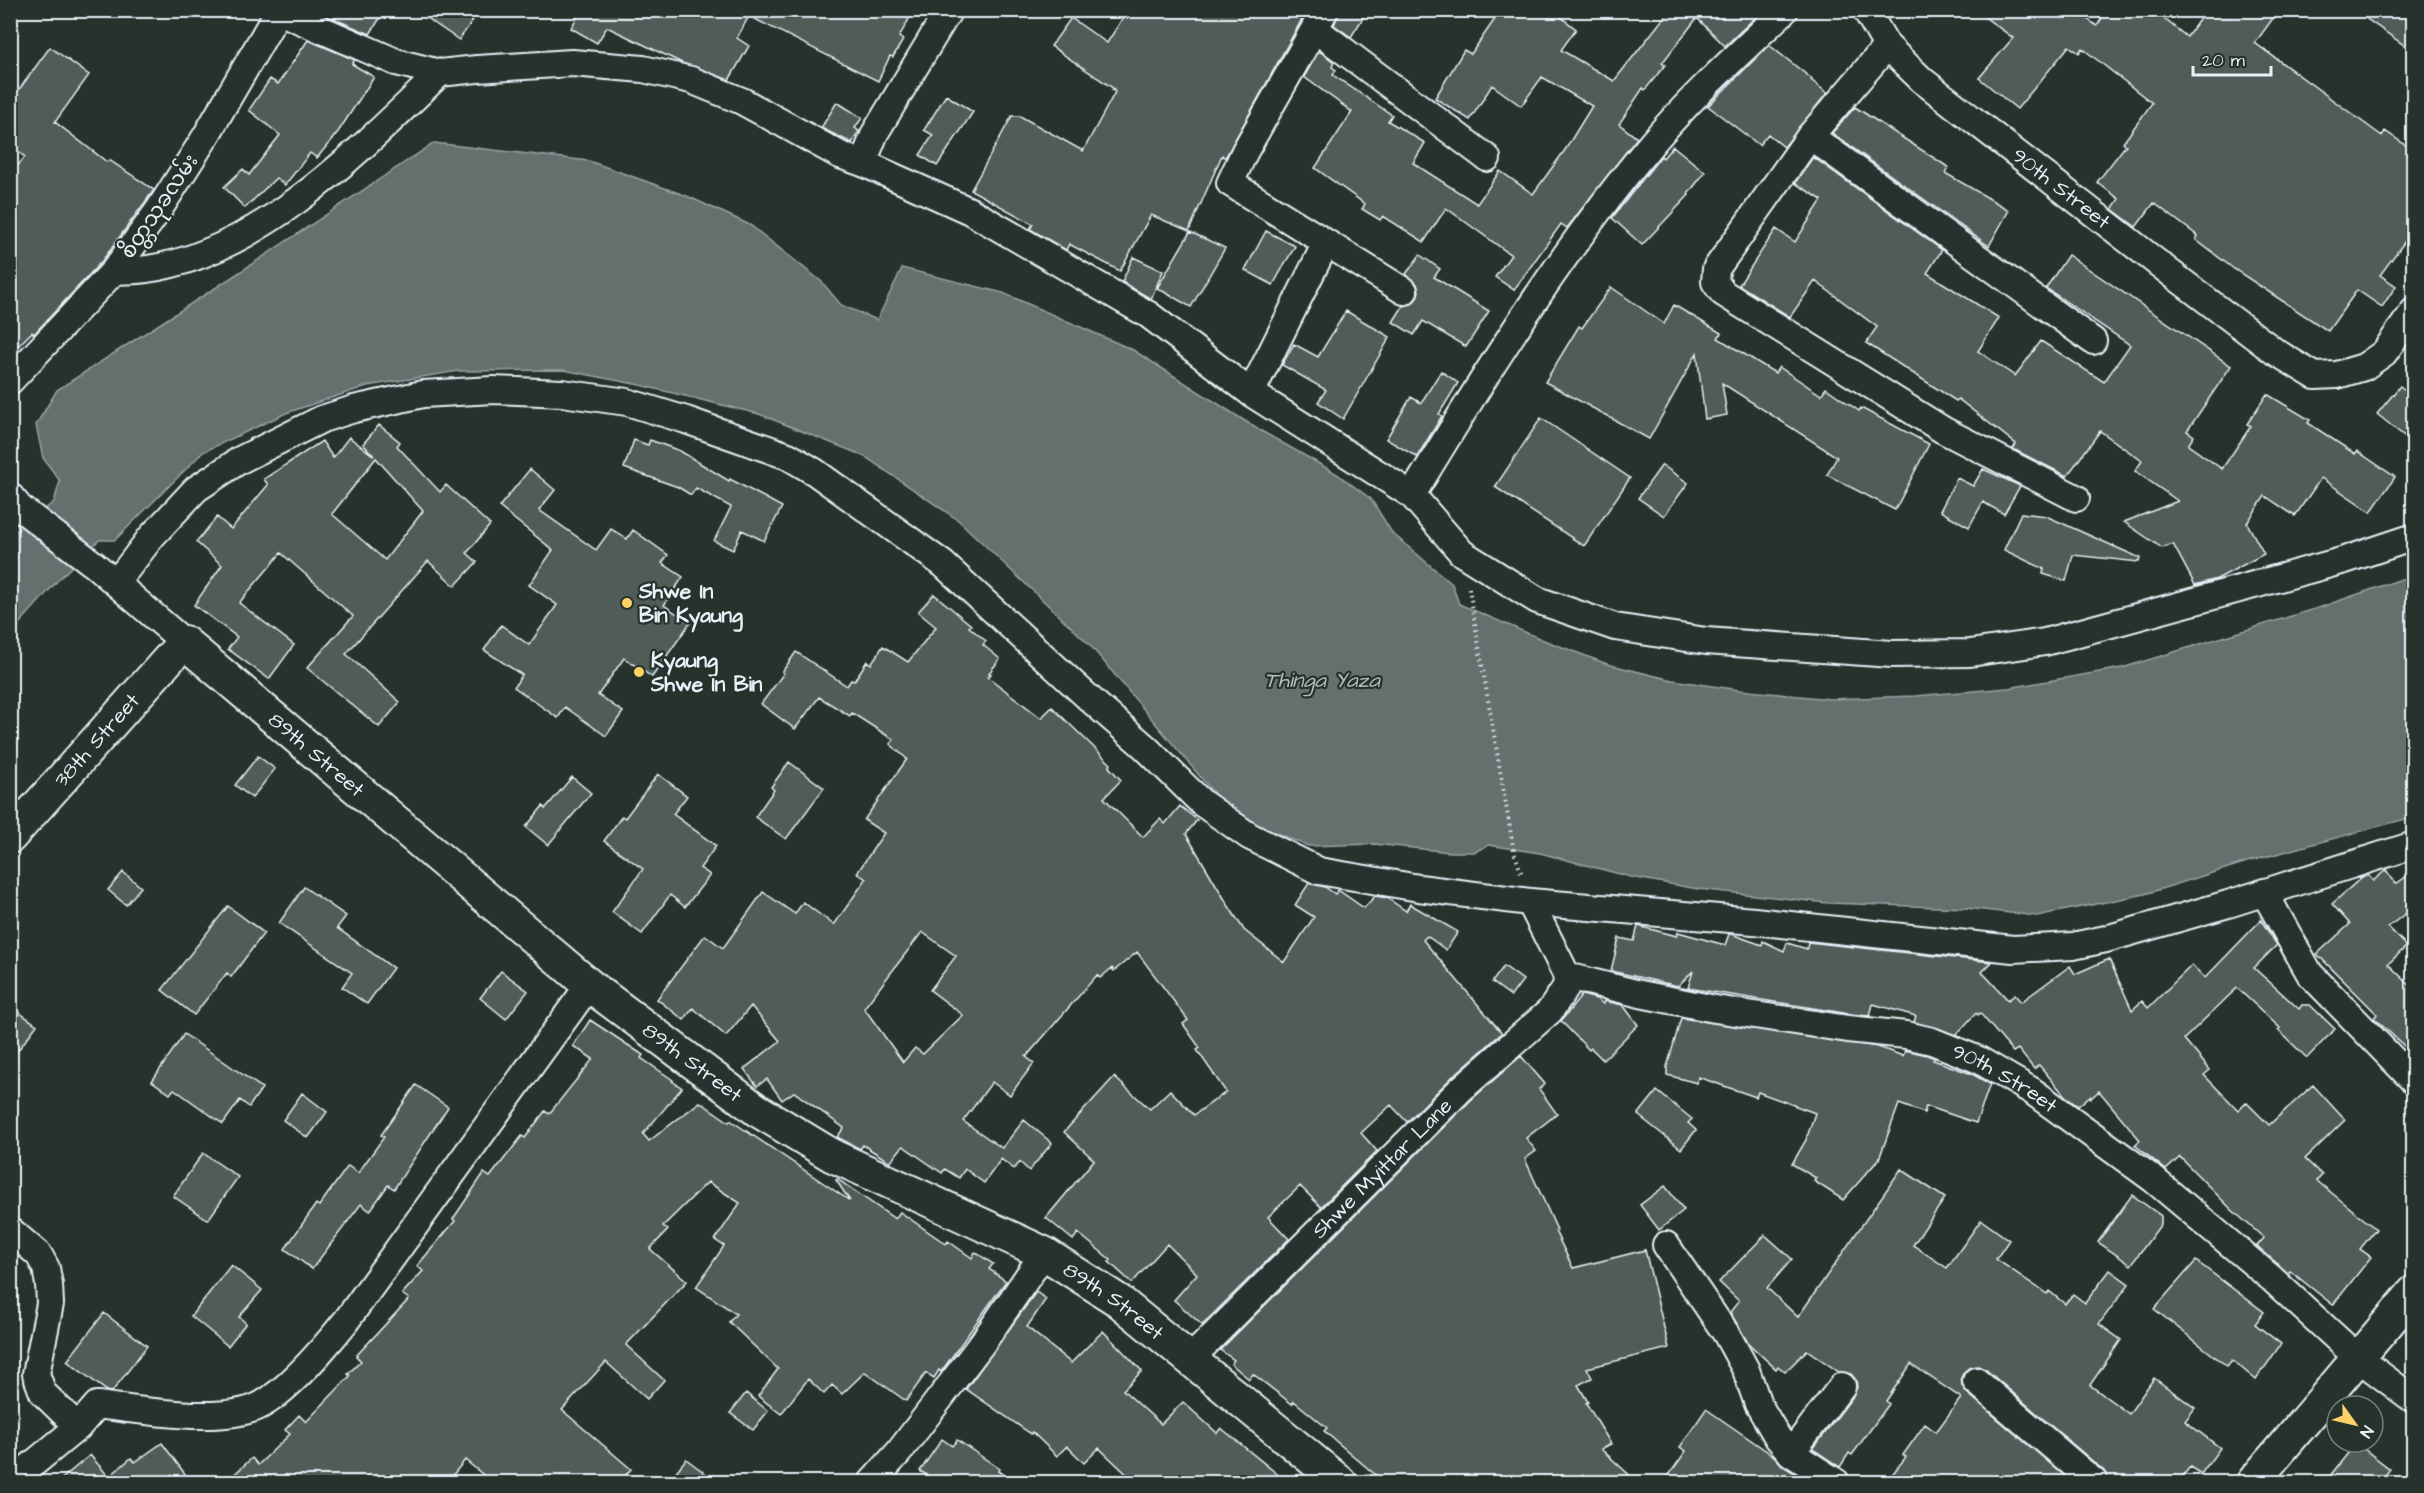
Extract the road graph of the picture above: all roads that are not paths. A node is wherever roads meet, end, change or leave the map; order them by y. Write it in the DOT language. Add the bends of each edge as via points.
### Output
graph roads {
  1 [pos="949,10"];
  2 [pos="1785,10"];
  3 [pos="1866,10"];
  4 [pos="279,11"];
  5 [pos="1320,20"];
  6 [pos="1887,46"];
  7 [pos="440,73"];
  8 [pos="1810,136"];
  9 [pos="1487,158"];
  10 [pos="863,164"];
  11 [pos="1326,243"];
  12 [pos="114,271"];
  13 [pos="1404,291"];
  14 [pos="2414,311"];
  15 [pos="2093,341"];
  16 [pos="10,381"];
  17 [pos="1251,393"];
  18 [pos="1412,495"];
  19 [pos="2076,498"];
  20 [pos="15,502"];
  21 [pos="2414,537"];
  22 [pos="116,583"];
  23 [pos="184,642"];
  24 [pos="10,837"];
  25 [pos="2414,845"];
  26 [pos="2264,892"];
  27 [pos="1530,902"];
  28 [pos="1567,976"];
  29 [pos="589,985"];
  30 [pos="2414,1081"];
  31 [pos="10,1230"];
  32 [pos="1666,1245"];
  33 [pos="1044,1253"];
  34 [pos="2414,1292"];
  35 [pos="2358,1358"];
  36 [pos="1189,1360"];
  37 [pos="1976,1381"];
  38 [pos="1842,1386"];
  39 [pos="2414,1400"];
  40 [pos="78,1427"];
  41 [pos="1791,1453"];
  42 [pos="11,1482"];
  43 [pos="872,1482"];
  44 [pos="1340,1482"];
  45 [pos="1836,1482"];
  46 [pos="2094,1482"];
  47 [pos="2253,1482"];
  1 -- 10 [label="street" via="875,133"];
  2 -- 18 [label="street" via="1661,134 1611,197 1532,304"];
  3 -- 6 [label="street, 90th Street"];
  4 -- 7 [label="street" via="396,62"];
  4 -- 12 [label="street, စိတ္တသုခလမ်း" via="206,136"];
  5 -- 9 [label="street"];
  5 -- 11 [label="street" via="1230,183"];
  6 -- 8 [label="street"];
  6 -- 14 [label="street, 90th Street" via="1931,87 2111,228 2274,351 2315,376 2364,367 2384,353"];
  7 -- 10 [label="street" via="572,63 644,69 691,80 742,101"];
  7 -- 12 [label="street" via="333,173 249,231 181,261"];
  8 -- 15 [label="street"];
  8 -- 19 [label="street" via="1716,269 1715,282 1723,293 1943,430"];
  10 -- 17 [label="street" via="970,211 1149,315"];
  11 -- 13 [label="street"];
  11 -- 17 [label="street"];
  12 -- 16 [label="street, စိတ္တသုခလမ်း"];
  17 -- 18 [label="street"];
  18 -- 21 [label="street" via="1462,553 1537,600 1615,627 1706,641 1892,654 1970,653 2045,642 2345,560"];
  20 -- 22 [label="street, 89th Street"];
  22 -- 23 [label="street, 89th Street"];
  22 -- 27 [label="street" via="152,536 196,489 240,460 322,419 423,394 493,390 562,393 627,402 788,456 824,479 943,564 1202,802 1249,836 1319,871"];
  23 -- 24 [label="main road, 38th Street"];
  23 -- 29 [label="main road, 89th Street"];
  25 -- 26 [label="street"];
  26 -- 27 [label="street" via="2106,939 2073,946 2013,949"];
  26 -- 30 [label="street" via="2310,974"];
  27 -- 28 [label="street"];
  28 -- 35 [label="street, 90th Street" via="1715,1009 1906,1035 1979,1060 2032,1091 2153,1179 2271,1278"];
  28 -- 36 [label="street, Shwe Myittar Lane" via="1566,987 1550,1011 1461,1089"];
  29 -- 33 [label="main road, 89th Street" via="795,1135 884,1182"];
  29 -- 40 [label="street" via="346,1322 279,1391 260,1405 225,1413 152,1413 97,1405"];
  31 -- 40 [label="street" via="39,1255 46,1268 50,1304 36,1374 43,1393"];
  32 -- 41 [label="street" via="1726,1335 1746,1370 1758,1404"];
  33 -- 36 [label="main road, 89th Street" via="1119,1301"];
  33 -- 43 [label="street" via="993,1329"];
  34 -- 35 [label="main road"];
  35 -- 39 [label="street, 90th Street"];
  35 -- 47 [label="main road"];
  36 -- 44 [label="main road, 89th Street"];
  37 -- 46 [label="street"];
  38 -- 41 [label="street"];
  40 -- 42 [label="street"];
  41 -- 45 [label="street"];
}
